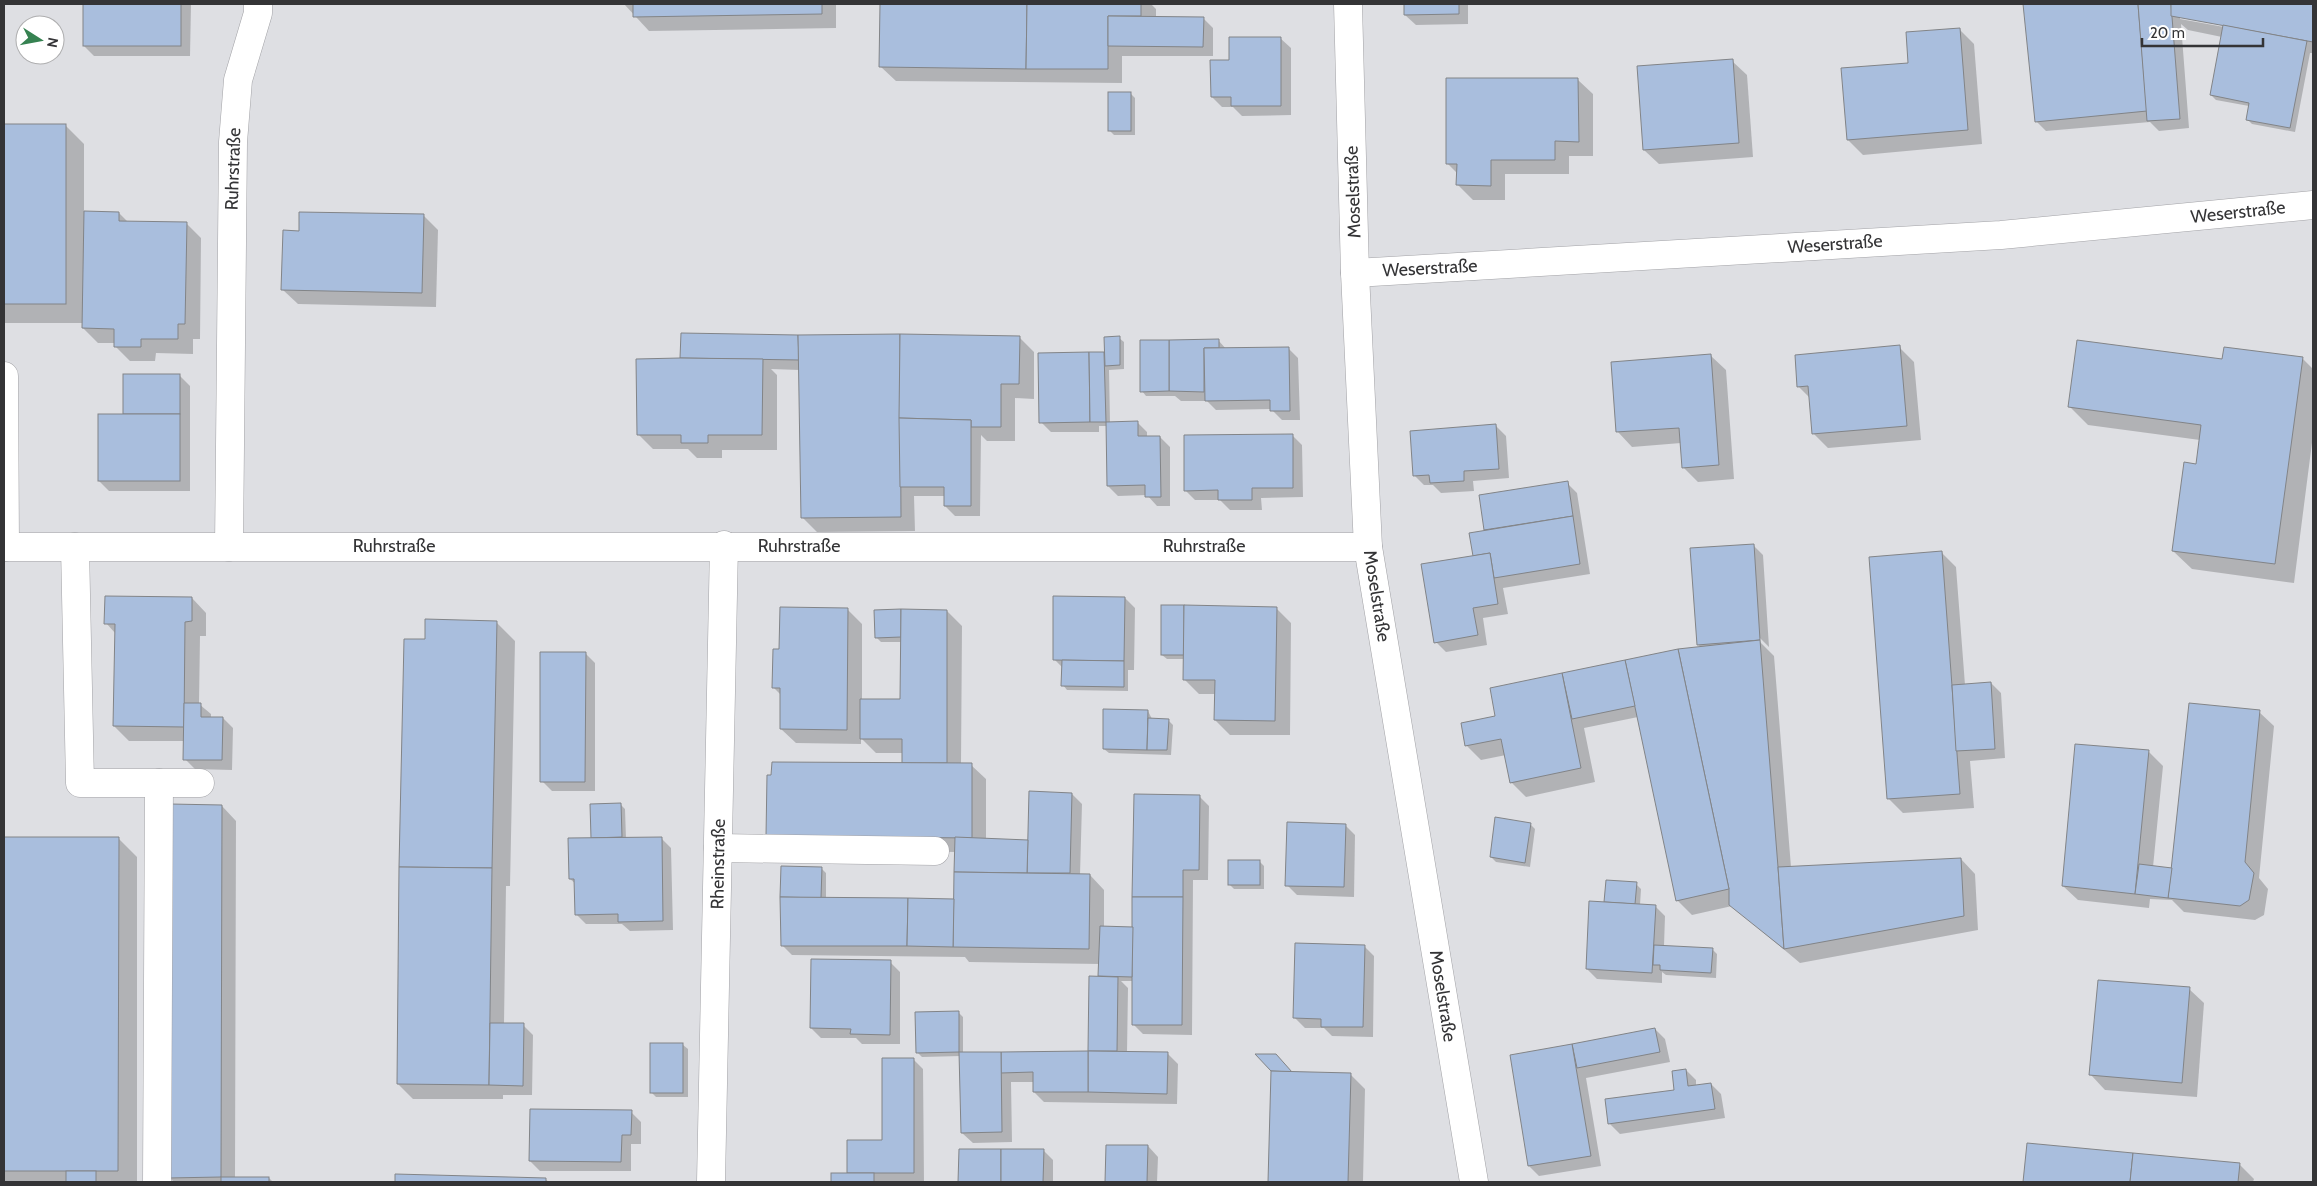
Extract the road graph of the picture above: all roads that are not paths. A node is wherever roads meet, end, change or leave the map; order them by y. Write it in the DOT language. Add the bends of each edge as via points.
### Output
graph roads {
  1 [pos="258,4"];
  2 [pos="1348,4"];
  3 [pos="2313,205"];
  4 [pos="1355,273"];
  5 [pos="4,376"];
  6 [pos="724,545"];
  7 [pos="4,547"];
  8 [pos="75,547"];
  9 [pos="229,547"];
  10 [pos="1368,547"];
  11 [pos="159,783"];
  12 [pos="200,783"];
  13 [pos="718,848"];
  14 [pos="935,851"];
  15 [pos="157,1182"];
  16 [pos="711,1182"];
  17 [pos="1474,1182"];
  1 -- 9 [label="street, Ruhrstraße" via="238,80 232,142"];
  2 -- 4 [label="street, Moselstraße"];
  3 -- 4 [label="street, Weserstraße" via="2001,235"];
  4 -- 10 [label="street, Moselstraße"];
  5 -- 7 [label="street"];
  6 -- 9 [label="street, Ruhrstraße"];
  6 -- 10 [label="street, Ruhrstraße"];
  6 -- 13 [label="street, Rheinstraße"];
  7 -- 8 [label="street, Ruhrstraße"];
  8 -- 9 [label="street, Ruhrstraße"];
  8 -- 11 [label="street" via="80,783"];
  10 -- 17 [label="street, Moselstraße"];
  11 -- 12 [label="street"];
  11 -- 15 [label="street"];
  13 -- 14 [label="street"];
  13 -- 16 [label="street, Rheinstraße"];
}
